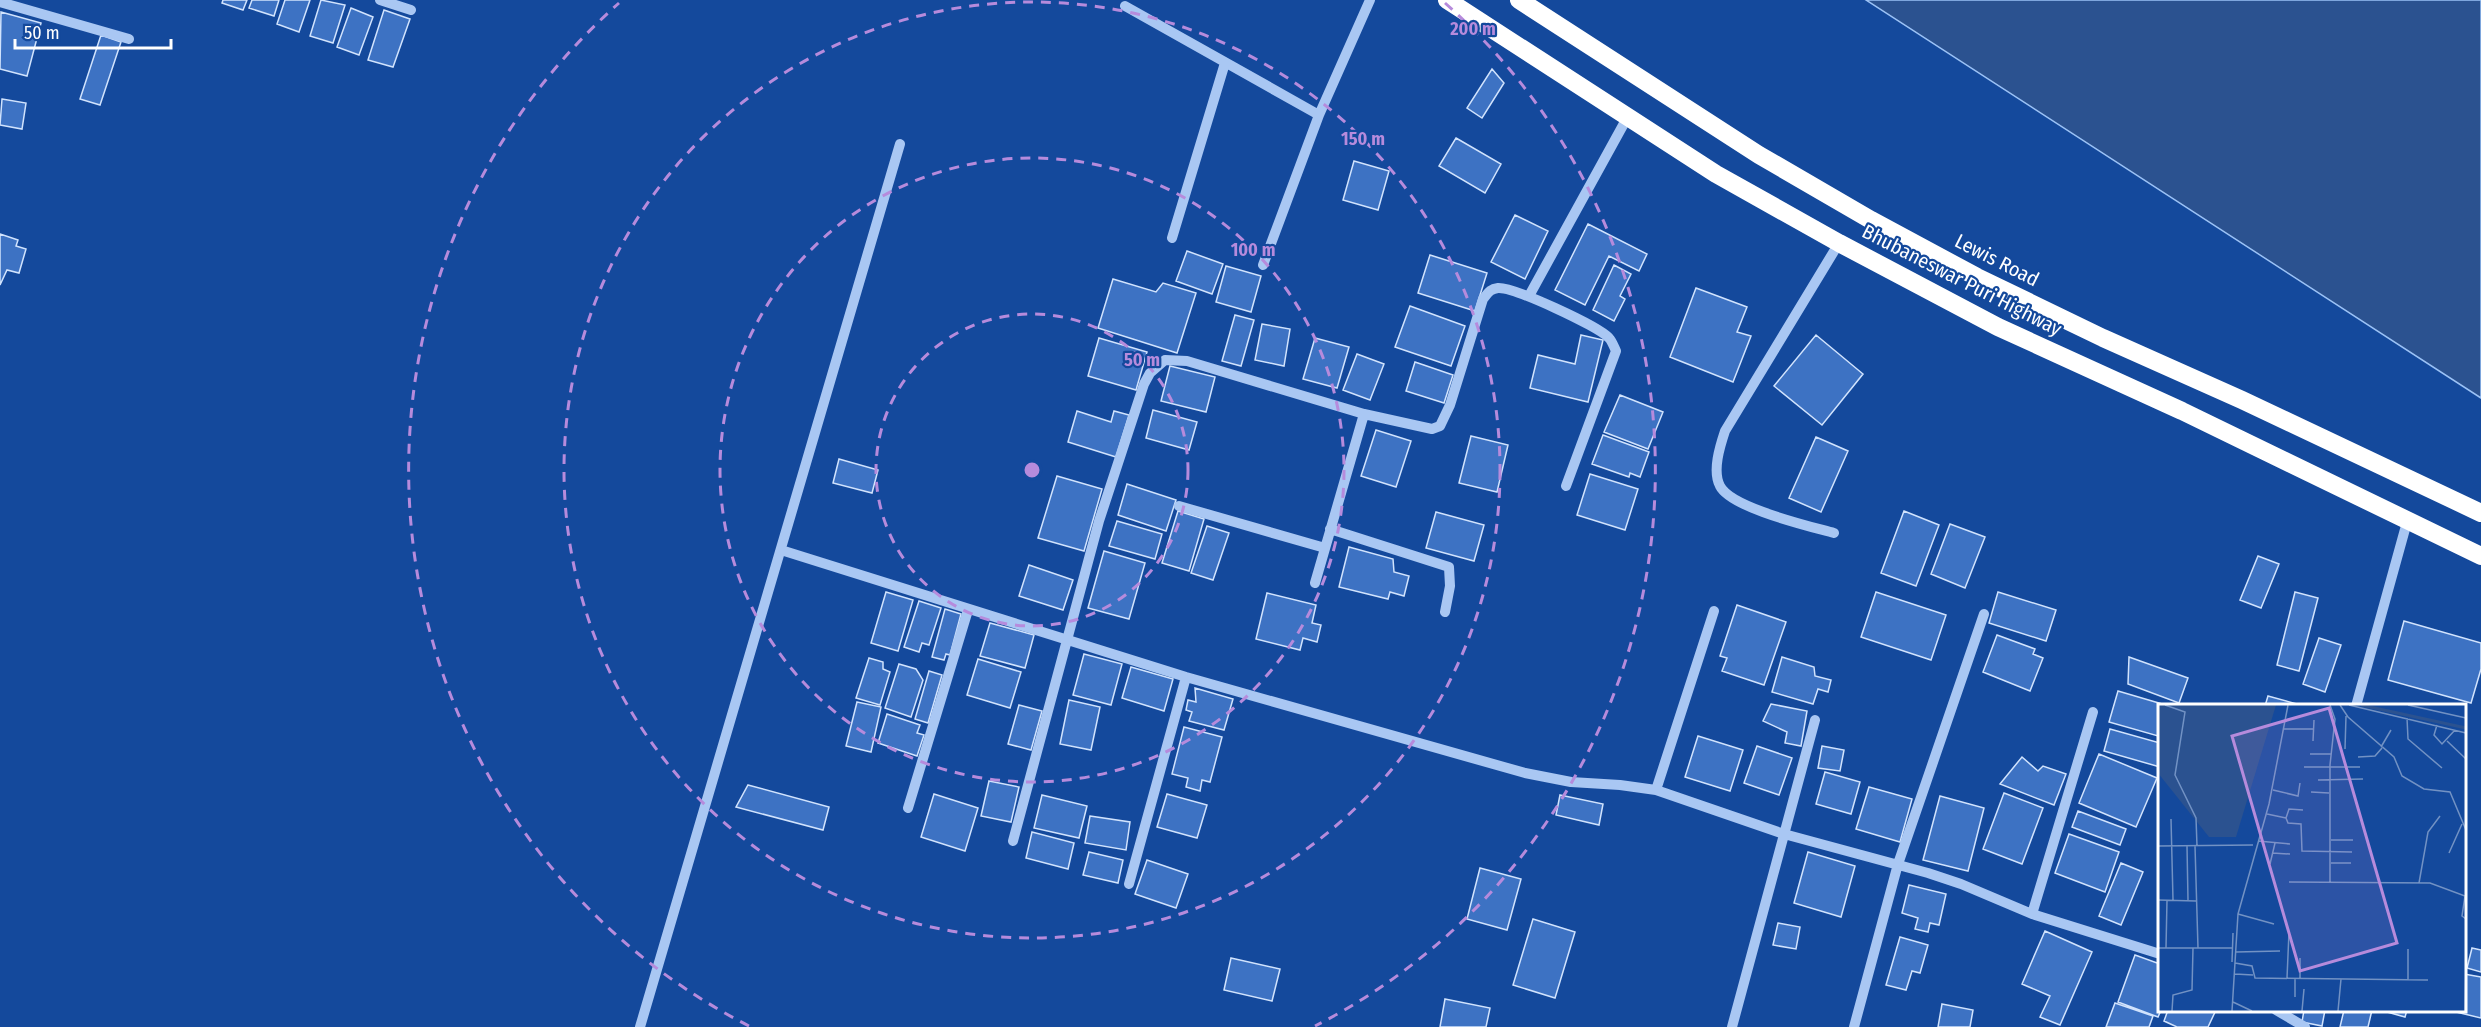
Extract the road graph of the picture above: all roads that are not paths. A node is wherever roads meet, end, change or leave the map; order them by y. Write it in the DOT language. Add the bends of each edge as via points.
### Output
graph roads {
  1 [pos="380,0"];
  2 [pos="1370,0"];
  3 [pos="1447,0"];
  4 [pos="1519,0"];
  5 [pos="0,2"];
  6 [pos="1125,6"];
  7 [pos="411,10"];
  8 [pos="129,39"];
  9 [pos="1225,63"];
  10 [pos="1319,115"];
  11 [pos="1627,118"];
  12 [pos="900,144"];
  13 [pos="1172,238"];
  14 [pos="1839,243"];
  15 [pos="1263,265"];
  16 [pos="1529,296"];
  17 [pos="1364,414"];
  18 [pos="1566,486"];
  19 [pos="1179,506"];
  20 [pos="2481,513"];
  21 [pos="2407,522"];
  22 [pos="1330,529"];
  23 [pos="1834,533"];
  24 [pos="1324,548"];
  25 [pos="781,550"];
  26 [pos="2481,556"];
  27 [pos="1315,583"];
  28 [pos="968,610"];
  29 [pos="1714,611"];
  30 [pos="1445,612"];
  31 [pos="1984,614"];
  32 [pos="1068,638"];
  33 [pos="1186,677"];
  34 [pos="2357,704"];
  35 [pos="2093,712"];
  36 [pos="1815,720"];
  37 [pos="1656,790"];
  38 [pos="908,808"];
  39 [pos="1784,834"];
  40 [pos="1013,841"];
  41 [pos="1898,864"];
  42 [pos="1129,884"];
  43 [pos="2032,914"];
  44 [pos="2158,953"];
  45 [pos="2278,1012"];
  46 [pos="640,1027"];
  47 [pos="1732,1027"];
  48 [pos="1854,1027"];
  49 [pos="2305,1027"];
  1 -- 7 [label="street"];
  2 -- 10 [label="street"];
  3 -- 11 [label="highway, Bhubaneswar Puri Highway"];
  4 -- 20 [label="highway, Lewis Road" via="1759,155 1870,220 2103,338"];
  5 -- 8 [label="street"];
  6 -- 9 [label="street"];
  9 -- 10 [label="street"];
  9 -- 13 [label="street"];
  10 -- 15 [label="street"];
  11 -- 14 [label="highway, Bhubaneswar Puri Highway" via="1716,174"];
  11 -- 16 [label="street"];
  12 -- 25 [label="street"];
  14 -- 21 [label="highway, Bhubaneswar Puri Highway" via="1998,327 2182,411"];
  14 -- 23 [label="street" via="1725,431 1718,463 1719,486 1731,498"];
  16 -- 17 [label="street" via="1500,288 1491,290 1483,299 1440,426 1423,428"];
  16 -- 18 [label="street" via="1597,330 1610,339 1616,351"];
  17 -- 22 [label="street"];
  17 -- 32 [label="street" via="1187,361 1165,360 1157,365 1147,378 1136,407 1099,521"];
  19 -- 24 [label="street"];
  21 -- 26 [label="highway, Bhubaneswar Puri Highway"];
  21 -- 34 [label="street"];
  22 -- 24 [label="street"];
  22 -- 30 [label="street" via="1449,567"];
  24 -- 27 [label="street"];
  25 -- 28 [label="street"];
  25 -- 46 [label="street"];
  28 -- 32 [label="street"];
  28 -- 38 [label="street"];
  29 -- 37 [label="street"];
  31 -- 41 [label="street"];
  32 -- 33 [label="street"];
  32 -- 40 [label="street"];
  33 -- 37 [label="street" via="1525,773"];
  33 -- 42 [label="street"];
  35 -- 43 [label="street"];
  36 -- 39 [label="street"];
  37 -- 39 [label="street"];
  39 -- 41 [label="street"];
  39 -- 47 [label="street"];
  41 -- 43 [label="street" via="1961,884"];
  41 -- 48 [label="street"];
  43 -- 44 [label="street"];
  45 -- 49 [label="street"];
}
